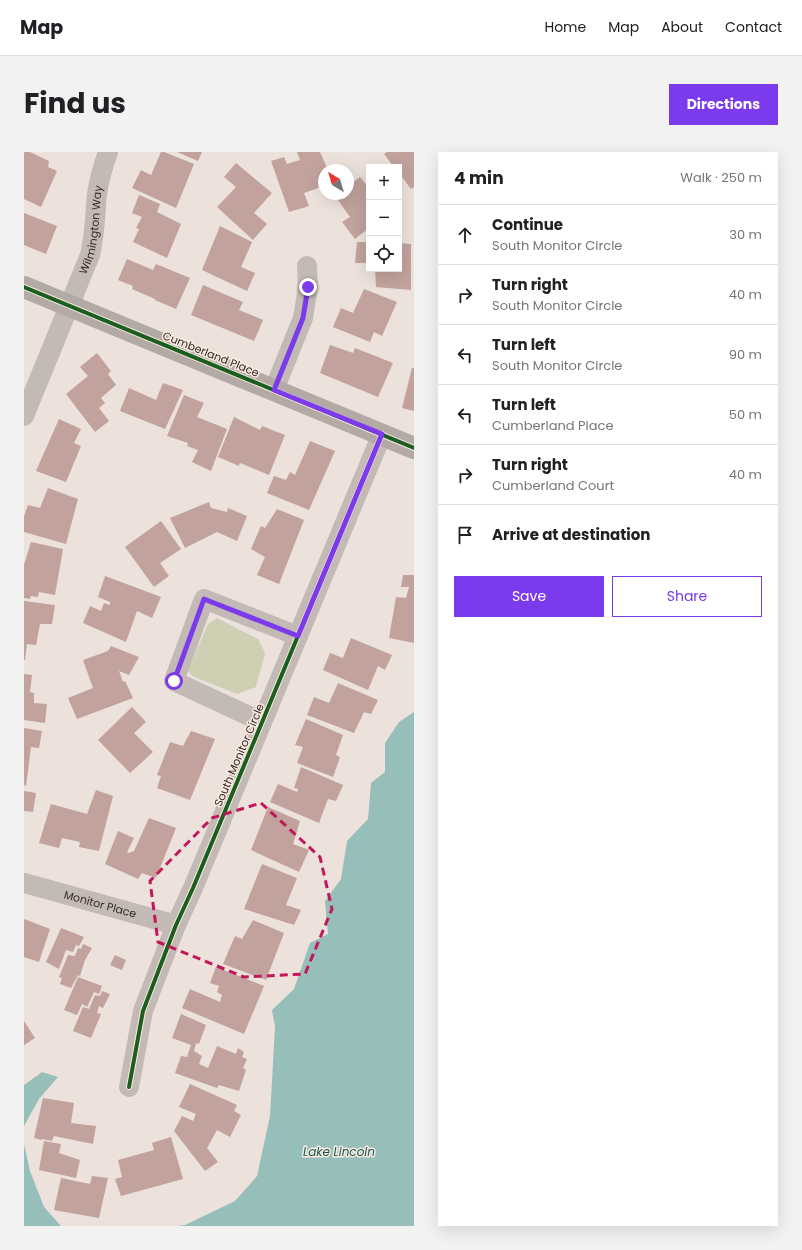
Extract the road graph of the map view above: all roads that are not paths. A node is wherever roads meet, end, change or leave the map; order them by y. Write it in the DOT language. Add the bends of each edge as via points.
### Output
graph roads {
  1 [pos="108,152"];
  2 [pos="307,266"];
  3 [pos="24,287"];
  4 [pos="69,306"];
  5 [pos="274,390"];
  6 [pos="24,416"];
  7 [pos="382,434"];
  8 [pos="414,448"];
  9 [pos="298,636"];
  10 [pos="262,722"];
  11 [pos="24,883"];
  12 [pos="176,925"];
  13 [pos="129,1087"];
  1 -- 4 [label="street, Wilmington Way" via="102,167 97,194 94,241"];
  2 -- 5 [label="street" via="308,287 303,318"];
  3 -- 4 [label="street, Cumberland Place"];
  4 -- 5 [label="street, Cumberland Place"];
  4 -- 6 [label="street, Wilmington Way"];
  5 -- 7 [label="street, Cumberland Place"];
  7 -- 8 [label="street, Cumberland Place"];
  7 -- 9 [label="street, South Monitor Circle"];
  9 -- 10 [label="street, South Monitor Circle"];
  9 -- 10 [label="street, South Monitor Circle" via="204,599 174,681"];
  10 -- 12 [label="street, South Monitor Circle" via="194,888"];
  11 -- 12 [label="street, Monitor Place"];
  12 -- 13 [label="street, South Monitor Circle" via="143,1011"];
}
